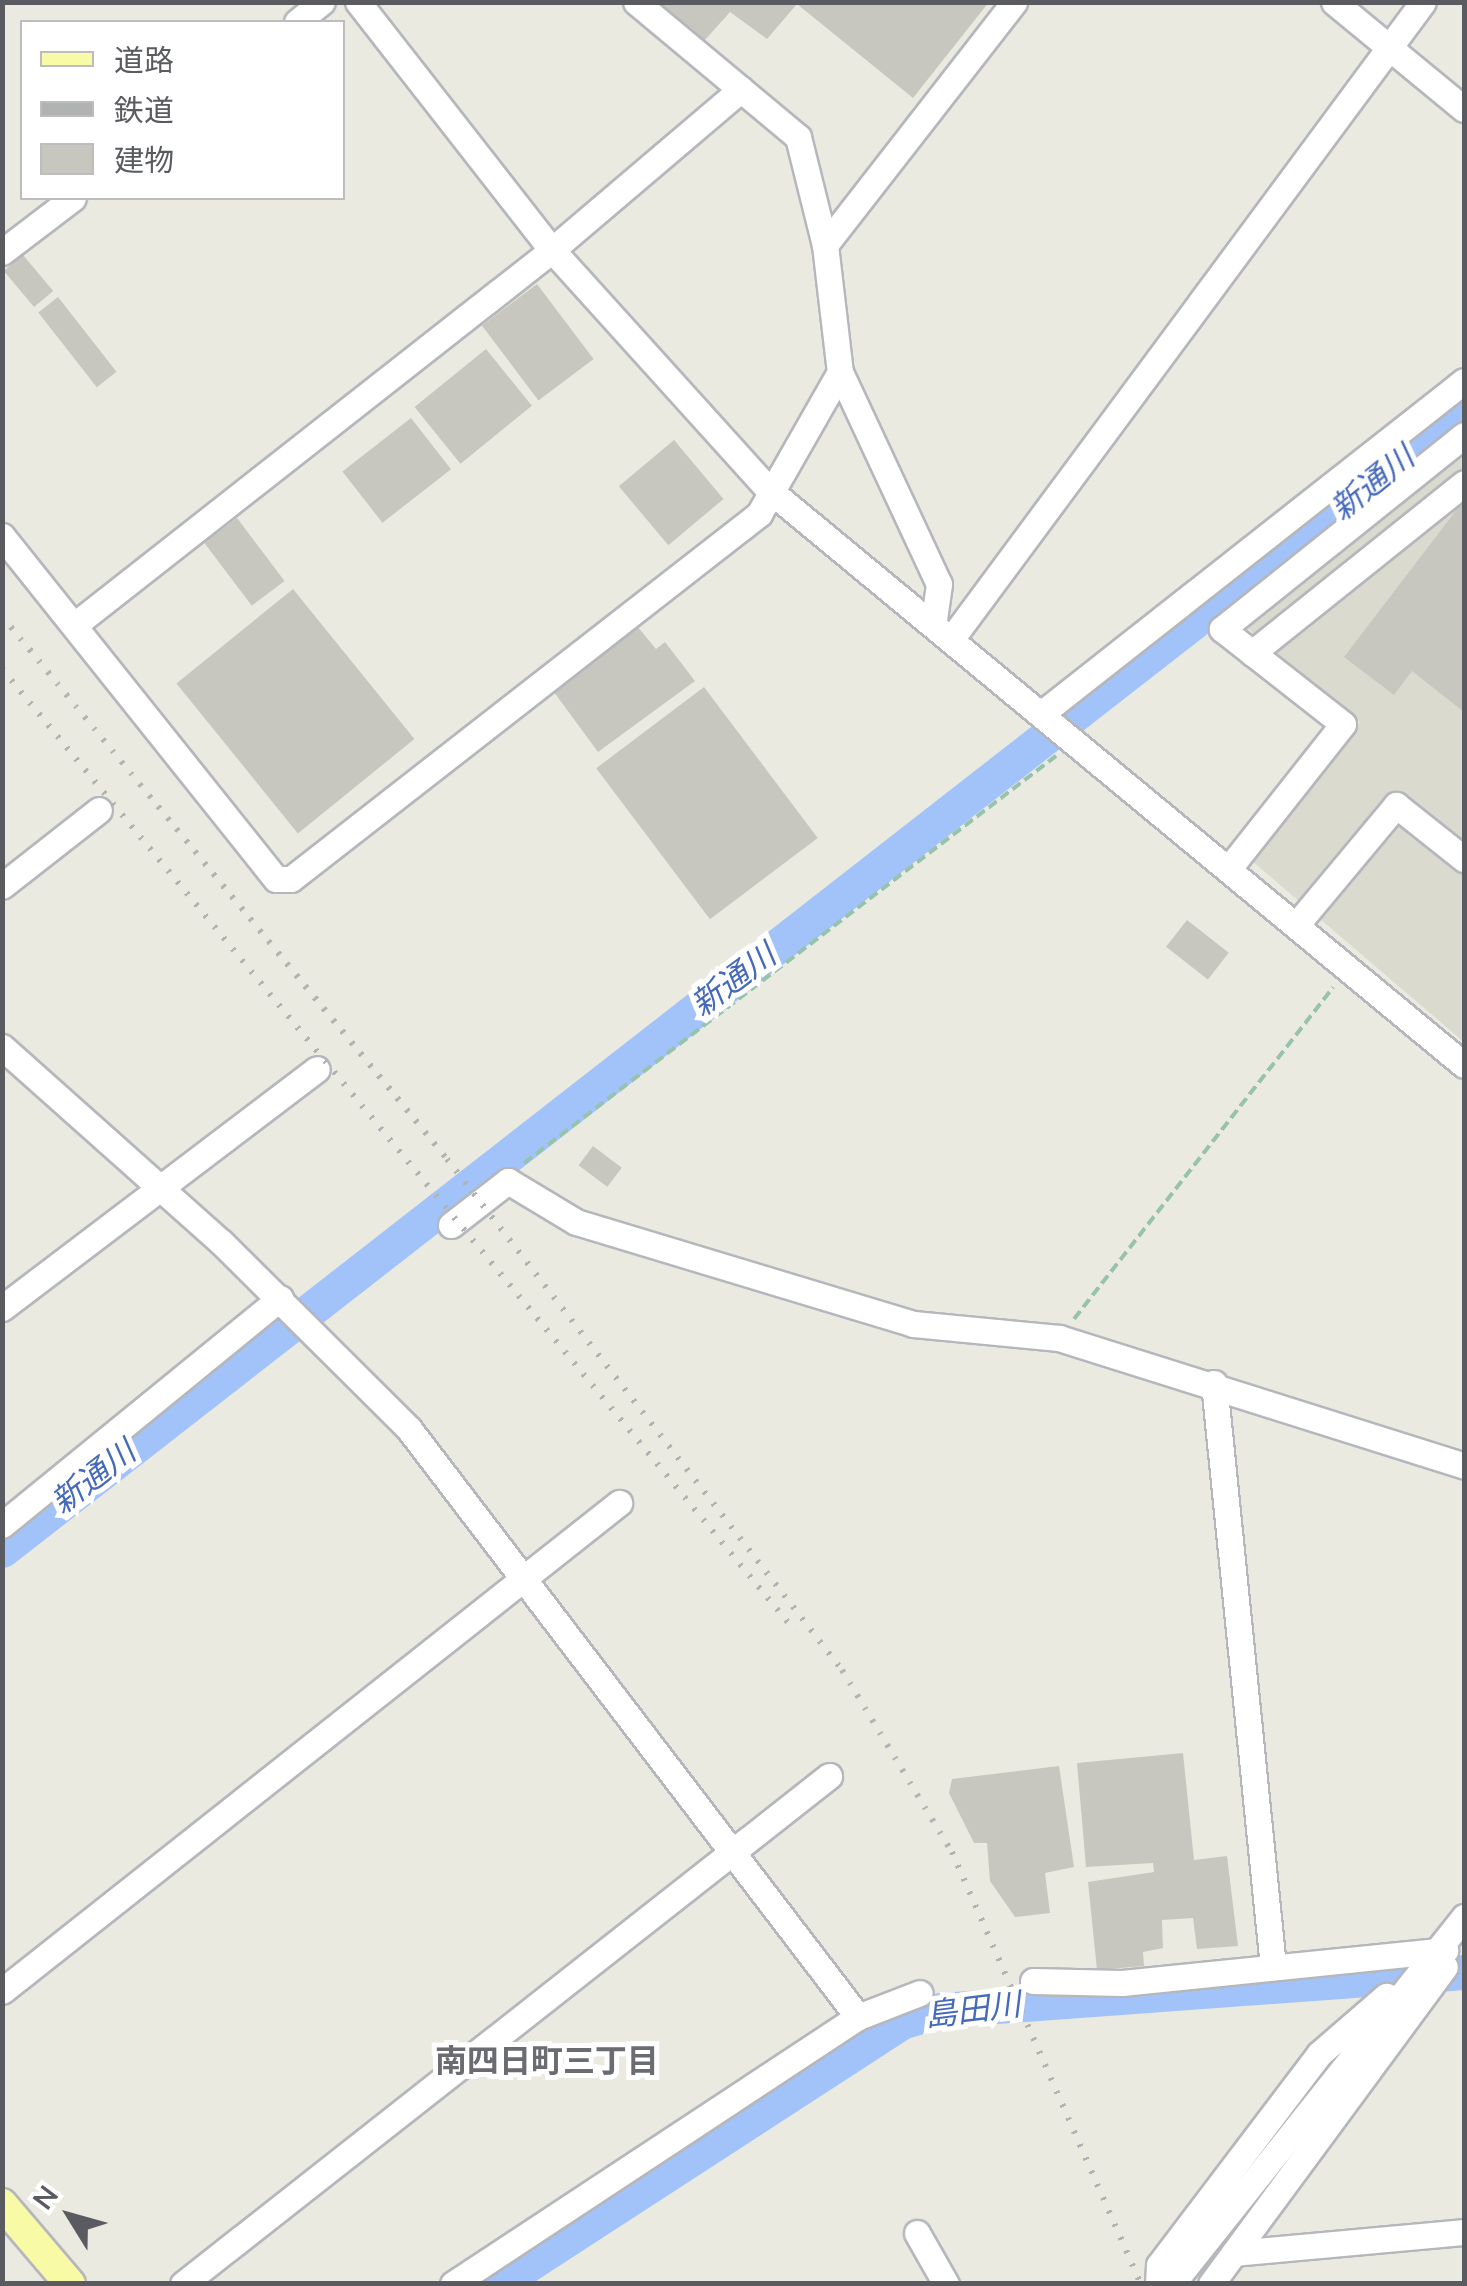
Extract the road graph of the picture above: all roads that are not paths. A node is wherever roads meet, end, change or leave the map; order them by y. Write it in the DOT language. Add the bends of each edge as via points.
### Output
graph roads {
  1 [pos="322,2"];
  2 [pos="358,2"];
  3 [pos="636,2"];
  4 [pos="1014,2"];
  5 [pos="1334,2"];
  6 [pos="1423,2"];
  7 [pos="300,20"];
  8 [pos="1390,43"];
  9 [pos="741,89"];
  10 [pos="1464,109"];
  11 [pos="70,200"];
  12 [pos="825,245"];
  13 [pos="552,250"];
  14 [pos="2,252"];
  15 [pos="840,372"];
  16 [pos="1464,381"];
  17 [pos="1464,435"];
  18 [pos="1464,483"];
  19 [pos="768,489"];
  20 [pos="2,536"];
  21 [pos="77,623"];
  22 [pos="943,630"];
  23 [pos="1252,652"];
  24 [pos="1062,727"];
  25 [pos="99,810"];
  26 [pos="1464,859"];
  27 [pos="1230,867"];
  28 [pos="2,886"];
  29 [pos="1298,924"];
  30 [pos="2,1047"];
  31 [pos="1464,1065"];
  32 [pos="317,1069"];
  33 [pos="160,1187"];
  34 [pos="451,1225"];
  35 [pos="280,1298"];
  36 [pos="2,1308"];
  37 [pos="1214,1383"];
  38 [pos="1464,1466"];
  39 [pos="619,1503"];
  40 [pos="2,1525"];
  41 [pos="526,1574"];
  42 [pos="828,1776"];
  43 [pos="733,1848"];
  44 [pos="1464,1918"];
  45 [pos="1454,1948"];
  46 [pos="1273,1967"];
  47 [pos="1033,1981"];
  48 [pos="2,1991"];
  49 [pos="920,1993"];
  50 [pos="858,2016"];
  51 [pos="2,2204"];
  52 [pos="1464,2232"];
  53 [pos="917,2233"];
  54 [pos="1234,2253"];
  55 [pos="70,2284"];
  56 [pos="182,2284"];
  57 [pos="454,2284"];
  58 [pos="946,2284"];
  59 [pos="1158,2284"];
  60 [pos="1172,2284"];
  61 [pos="1211,2284"];
  1 -- 7 [label="street"];
  2 -- 13 [label="street"];
  3 -- 9 [label="street"];
  4 -- 12 [label="street"];
  5 -- 8 [label="street"];
  6 -- 8 [label="street"];
  8 -- 10 [label="street"];
  8 -- 22 [label="street"];
  9 -- 12 [label="street" via="798,137"];
  9 -- 13 [label="street"];
  11 -- 14 [label="street"];
  12 -- 15 [label="street"];
  13 -- 19 [label="street"];
  13 -- 21 [label="street"];
  15 -- 19 [label="street"];
  15 -- 22 [label="street" via="939,584"];
  16 -- 24 [label="street"];
  17 -- 23 [label="street" via="1222,629"];
  18 -- 23 [label="street"];
  19 -- 21 [label="street" via="758,514 291,879 276,879"];
  19 -- 22 [label="street"];
  20 -- 21 [label="street"];
  22 -- 24 [label="street"];
  23 -- 27 [label="street" via="1343,724"];
  24 -- 27 [label="street"];
  25 -- 28 [label="street"];
  26 -- 29 [label="street" via="1396,805"];
  27 -- 29 [label="street"];
  29 -- 31 [label="street"];
  30 -- 33 [label="street"];
  32 -- 33 [label="street"];
  33 -- 35 [label="street"];
  33 -- 36 [label="street"];
  34 -- 37 [label="street" via="508,1182 576,1222 913,1324 1059,1338"];
  35 -- 40 [label="street"];
  35 -- 41 [label="street" via="409,1429"];
  37 -- 38 [label="street"];
  37 -- 46 [label="street"];
  39 -- 41 [label="street"];
  41 -- 43 [label="street"];
  41 -- 48 [label="street"];
  42 -- 43 [label="street"];
  43 -- 50 [label="street"];
  43 -- 56 [label="street"];
  44 -- 45 [label="street"];
  45 -- 46 [label="street"];
  45 -- 54 [label="street"];
  45 -- 59 [label="street" via="1319,2054 1159,2265"];
  45 -- 60 [label="street" via="1273,2152"];
  46 -- 47 [label="street" via="1122,1984"];
  49 -- 50 [label="street"];
  50 -- 57 [label="street"];
  51 -- 55 [label="main road"];
  52 -- 54 [label="street"];
  53 -- 58 [label="street"];
  54 -- 61 [label="street"];
}
